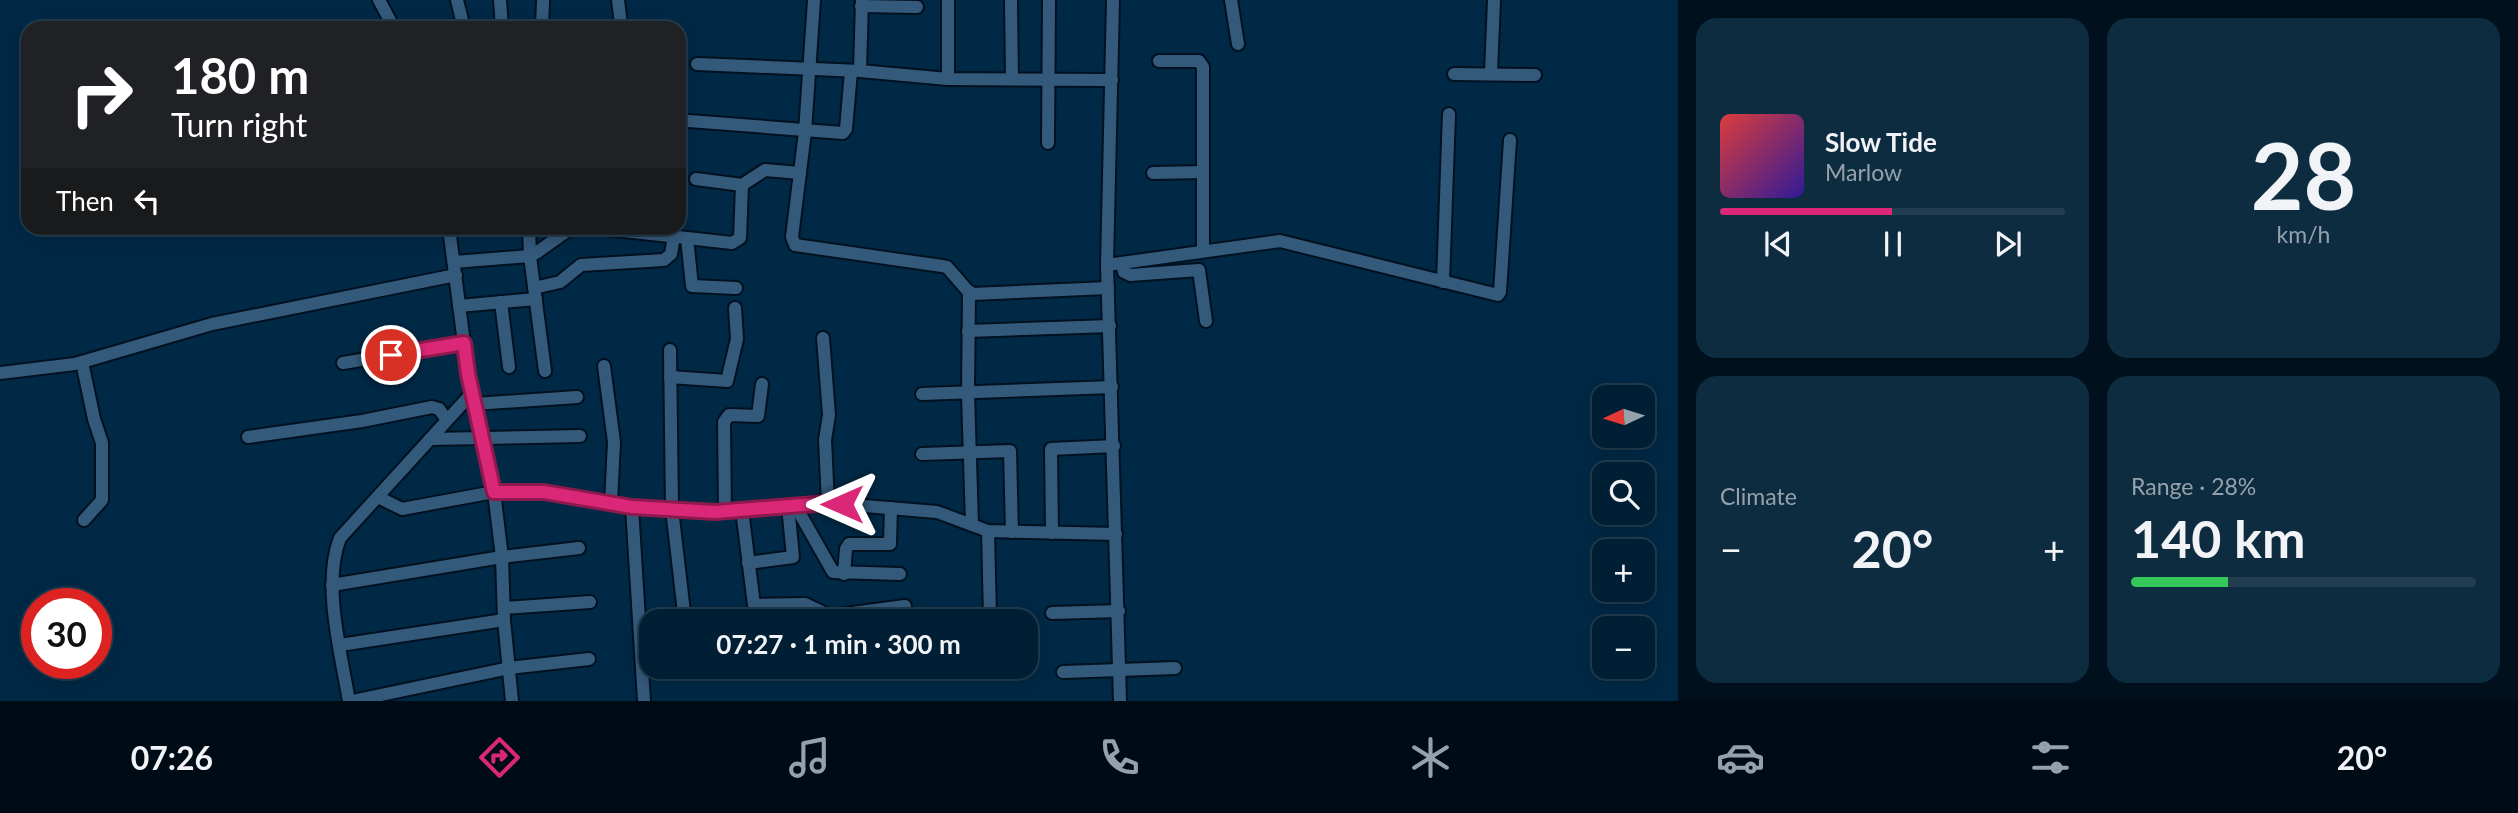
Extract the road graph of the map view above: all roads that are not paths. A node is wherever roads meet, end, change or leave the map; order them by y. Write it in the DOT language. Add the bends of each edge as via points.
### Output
graph roads {
  1 [pos="379,0"];
  2 [pos="457,0"];
  3 [pos="500,0"];
  4 [pos="543,0"];
  5 [pos="618,0"];
  6 [pos="814,0"];
  7 [pos="948,0"];
  8 [pos="1011,0"];
  9 [pos="1049,0"];
  10 [pos="1113,0"];
  11 [pos="1231,0"];
  12 [pos="1494,0"];
  13 [pos="861,3"];
  14 [pos="917,7"];
  15 [pos="390,21"];
  16 [pos="462,21"];
  17 [pos="502,21"];
  18 [pos="542,21"];
  19 [pos="621,21"];
  20 [pos="1238,44"];
  21 [pos="1159,61"];
  22 [pos="697,64"];
  23 [pos="810,70"];
  24 [pos="855,71"];
  25 [pos="1490,73"];
  26 [pos="1454,74"];
  27 [pos="1535,75"];
  28 [pos="948,79"];
  29 [pos="1012,79"];
  30 [pos="1049,79"];
  31 [pos="1112,80"];
  32 [pos="1449,114"];
  33 [pos="689,121"];
  34 [pos="805,131"];
  35 [pos="1510,140"];
  36 [pos="1048,143"];
  37 [pos="1203,172"];
  38 [pos="800,173"];
  39 [pos="1153,173"];
  40 [pos="696,179"];
  41 [pos="742,185"];
  42 [pos="450,235"];
  43 [pos="529,235"];
  44 [pos="561,235"];
  45 [pos="664,235"];
  46 [pos="674,236"];
  47 [pos="687,238"];
  48 [pos="1203,251"];
  49 [pos="530,256"];
  50 [pos="1122,263"];
  51 [pos="1107,265"];
  52 [pos="455,268"];
  53 [pos="1443,282"];
  54 [pos="736,288"];
  55 [pos="1108,288"];
  56 [pos="970,293"];
  57 [pos="535,294"];
  58 [pos="501,302"];
  59 [pos="459,306"];
  60 [pos="735,308"];
  61 [pos="1206,321"];
  62 [pos="1110,326"];
  63 [pos="968,331"];
  64 [pos="823,338"];
  65 [pos="464,343"];
  66 [pos="670,350"];
  67 [pos="82,362"];
  68 [pos="343,363"];
  69 [pos="604,366"];
  70 [pos="509,367"];
  71 [pos="545,371"];
  72 [pos="0,373"];
  73 [pos="670,377"];
  74 [pos="762,384"];
  75 [pos="1112,387"];
  76 [pos="968,393"];
  77 [pos="922,394"];
  78 [pos="577,397"];
  79 [pos="473,398"];
  80 [pos="447,420"];
  81 [pos="482,436"];
  82 [pos="580,436"];
  83 [pos="248,437"];
  84 [pos="430,439"];
  85 [pos="1114,446"];
  86 [pos="970,453"];
  87 [pos="922,454"];
  88 [pos="494,492"];
  89 [pos="378,497"];
  90 [pos="611,503"];
  91 [pos="828,503"];
  92 [pos="792,506"];
  93 [pos="632,507"];
  94 [pos="891,508"];
  95 [pos="672,509"];
  96 [pos="742,510"];
  97 [pos="726,511"];
  98 [pos="83,520"];
  99 [pos="972,525"];
  100 [pos="988,531"];
  101 [pos="1012,531"];
  102 [pos="1052,533"];
  103 [pos="1116,534"];
  104 [pos="579,548"];
  105 [pos="502,557"];
  106 [pos="748,563"];
  107 [pos="844,574"];
  108 [pos="900,574"];
  109 [pos="332,585"];
  110 [pos="590,601"];
  111 [pos="905,606"];
  112 [pos="684,609"];
  113 [pos="990,609"];
  114 [pos="1119,611"];
  115 [pos="1052,612"];
  116 [pos="504,614"];
  117 [pos="340,645"];
  118 [pos="589,659"];
  119 [pos="509,668"];
  120 [pos="1175,668"];
  121 [pos="1120,670"];
  122 [pos="1063,672"];
  123 [pos="351,701"];
  124 [pos="512,701"];
  125 [pos="644,701"];
  126 [pos="1120,701"];
  1 -- 15 [label="street"];
  2 -- 16 [label="street"];
  3 -- 17 [label="street"];
  4 -- 18 [label="street"];
  5 -- 19 [label="street"];
  6 -- 23 [label="street"];
  7 -- 28 [label="street"];
  8 -- 29 [label="street"];
  9 -- 30 [label="street"];
  10 -- 31 [label="street"];
  11 -- 20 [label="street"];
  12 -- 25 [label="street"];
  13 -- 14 [label="street"];
  13 -- 24 [label="street"];
  21 -- 37 [label="street" via="1202,63"];
  22 -- 23 [label="street"];
  23 -- 24 [label="street"];
  23 -- 34 [label="street"];
  24 -- 28 [label="street"];
  24 -- 34 [label="street" via="846,132"];
  25 -- 26 [label="street"];
  25 -- 27 [label="street"];
  28 -- 29 [label="street"];
  29 -- 30 [label="street"];
  30 -- 31 [label="street"];
  30 -- 36 [label="street"];
  31 -- 51 [label="street"];
  32 -- 53 [label="street"];
  33 -- 34 [label="street"];
  34 -- 38 [label="street"];
  35 -- 53 [label="street" via="1500,292 1494,295"];
  37 -- 39 [label="street"];
  37 -- 48 [label="street"];
  38 -- 41 [label="street" via="765,170"];
  38 -- 56 [label="street" via="792,237 796,245 942,265"];
  40 -- 41 [label="street"];
  41 -- 47 [label="street" via="737,241"];
  42 -- 52 [label="street"];
  43 -- 49 [label="street"];
  44 -- 49 [label="street"];
  45 -- 46 [label="street"];
  46 -- 47 [label="street"];
  46 -- 57 [label="street" via="671,254 664,260 581,264 560,282"];
  47 -- 54 [label="street" via="692,286"];
  48 -- 50 [label="street"];
  48 -- 53 [label="street" via="1280,241"];
  49 -- 52 [label="street"];
  49 -- 57 [label="street"];
  50 -- 51 [label="street"];
  50 -- 61 [label="street" via="1130,275 1199,270"];
  51 -- 55 [label="street"];
  52 -- 59 [label="street"];
  52 -- 67 [label="street" via="204,326"];
  55 -- 56 [label="street"];
  55 -- 62 [label="street"];
  56 -- 63 [label="street"];
  57 -- 58 [label="street"];
  57 -- 71 [label="street"];
  58 -- 59 [label="street"];
  58 -- 70 [label="street"];
  59 -- 65 [label="street"];
  60 -- 73 [label="street" via="737,339 727,381"];
  62 -- 63 [label="street"];
  62 -- 75 [label="street"];
  63 -- 76 [label="street"];
  64 -- 91 [label="street" via="829,420 825,440"];
  65 -- 68 [label="street"];
  65 -- 79 [label="street"];
  66 -- 73 [label="street"];
  67 -- 72 [label="street"];
  67 -- 98 [label="street" via="103,448 102,500"];
  69 -- 90 [label="street" via="614,442"];
  73 -- 95 [label="street"];
  74 -- 97 [label="street" via="758,416 729,415 724,422"];
  75 -- 76 [label="street"];
  75 -- 85 [label="street"];
  76 -- 77 [label="street"];
  76 -- 86 [label="street"];
  78 -- 79 [label="street"];
  79 -- 80 [label="street"];
  79 -- 81 [label="street"];
  80 -- 83 [label="street" via="432,407"];
  80 -- 84 [label="street"];
  81 -- 82 [label="street"];
  81 -- 84 [label="street"];
  81 -- 88 [label="street"];
  84 -- 89 [label="street"];
  85 -- 102 [label="street" via="1051,449"];
  85 -- 103 [label="street"];
  86 -- 87 [label="street"];
  86 -- 99 [label="street"];
  86 -- 101 [label="street" via="1010,451"];
  88 -- 89 [label="street" via="402,509"];
  88 -- 90 [label="street" via="544,492"];
  88 -- 105 [label="street"];
  89 -- 109 [label="street" via="340,538"];
  90 -- 93 [label="street"];
  91 -- 92 [label="street"];
  91 -- 94 [label="street"];
  92 -- 96 [label="street"];
  92 -- 106 [label="street" via="793,557"];
  92 -- 107 [label="street" via="833,572"];
  93 -- 95 [label="street"];
  93 -- 125 [label="street"];
  94 -- 99 [label="street" via="942,513"];
  94 -- 107 [label="street" via="890,544 849,544"];
  95 -- 97 [label="street"];
  95 -- 112 [label="street"];
  96 -- 97 [label="street"];
  96 -- 106 [label="street"];
  99 -- 100 [label="street"];
  100 -- 101 [label="street"];
  100 -- 113 [label="street"];
  101 -- 102 [label="street"];
  102 -- 103 [label="street"];
  103 -- 114 [label="street"];
  104 -- 105 [label="street"];
  105 -- 109 [label="street"];
  105 -- 116 [label="street"];
  106 -- 111 [label="street" via="752,602 757,606 805,604 830,616"];
  107 -- 108 [label="street"];
  109 -- 117 [label="street"];
  110 -- 116 [label="street"];
  114 -- 115 [label="street"];
  114 -- 121 [label="street"];
  116 -- 117 [label="street"];
  116 -- 119 [label="street"];
  117 -- 123 [label="street"];
  118 -- 119 [label="street"];
  119 -- 123 [label="street"];
  119 -- 124 [label="street"];
  120 -- 121 [label="street"];
  121 -- 122 [label="street"];
  121 -- 126 [label="street"];
}
